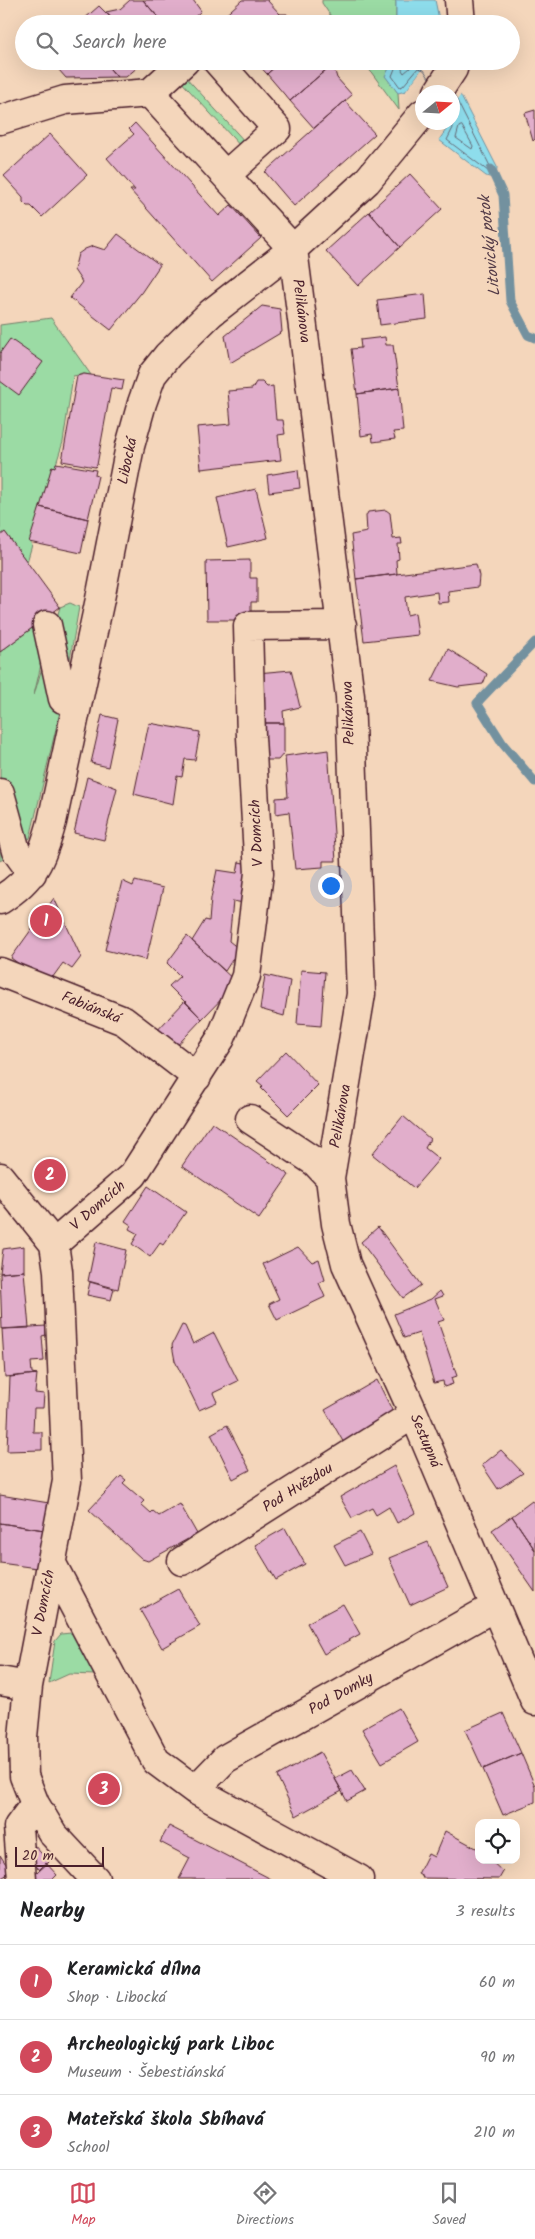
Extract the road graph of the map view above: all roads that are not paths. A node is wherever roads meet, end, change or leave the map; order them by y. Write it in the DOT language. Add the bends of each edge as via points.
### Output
graph roads {
  1 [pos="459,0"];
  2 [pos="460,15"];
  3 [pos="175,70"];
  4 [pos="225,70"];
  5 [pos="451,70"];
  6 [pos="442,85"];
  7 [pos="150,93"];
  8 [pos="0,120"];
  9 [pos="415,124"];
  10 [pos="226,175"];
  11 [pos="293,249"];
  12 [pos="46,625"];
  13 [pos="342,625"];
  14 [pos="78,701"];
  15 [pos="0,793"];
  16 [pos="32,873"];
  17 [pos="0,900"];
  18 [pos="0,972"];
  19 [pos="197,1077"];
  20 [pos="250,1119"];
  21 [pos="0,1177"];
  22 [pos="330,1178"];
  23 [pos="54,1244"];
  24 [pos="414,1414"];
  25 [pos="182,1561"];
  26 [pos="52,1564"];
  27 [pos="494,1607"];
  28 [pos="0,1682"];
  29 [pos="28,1686"];
  30 [pos="535,1701"];
  31 [pos="195,1790"];
  32 [pos="35,1804"];
  33 [pos="22,1879"];
  34 [pos="95,1879"];
  35 [pos="359,1879"];
  1 -- 2 [label="street"];
  3 -- 7 [label="street"];
  4 -- 10 [label="street" via="277,129"];
  5 -- 6 [label="street"];
  7 -- 8 [label="street" via="65,100"];
  7 -- 10 [label="street"];
  9 -- 11 [label="street, Libocká" via="367,181"];
  10 -- 11 [label="street"];
  11 -- 13 [label="street, Pelikánova"];
  11 -- 14 [label="street, Libocká" via="211,313 152,375 130,446"];
  12 -- 14 [label="street" via="63,699"];
  13 -- 19 [label="street, V Domcích" via="248,626 259,873 246,976 221,1038"];
  13 -- 22 [label="street, Pelikánova" via="350,696 361,994"];
  14 -- 16 [label="street, Libocká" via="44,853"];
  15 -- 16 [label="street" via="16,851"];
  16 -- 17 [label="street, Libocká"];
  18 -- 19 [label="street, Fabiánská" via="124,1021"];
  19 -- 23 [label="street, V Domcích" via="133,1175"];
  20 -- 22 [label="street" via="315,1162"];
  21 -- 23 [label="street"];
  22 -- 24 [label="street, Sestupná" via="336,1224 346,1264"];
  23 -- 26 [label="street, V Domcích" via="58,1271 67,1481"];
  24 -- 25 [label="street, Pod Hvězdou"];
  24 -- 27 [label="street, Sestupná"];
  26 -- 29 [label="street, V Domcích"];
  26 -- 31 [label="street" via="156,1761"];
  27 -- 30 [label="street, Sestupná"];
  27 -- 31 [label="street, Pod Domky" via="225,1759"];
  28 -- 29 [label="street"];
  29 -- 32 [label="street, V Domcích" via="23,1737 24,1776"];
  31 -- 35 [label="street"];
  32 -- 33 [label="street" via="18,1827"];
  32 -- 34 [label="street, V Domcích" via="53,1834"];
}
